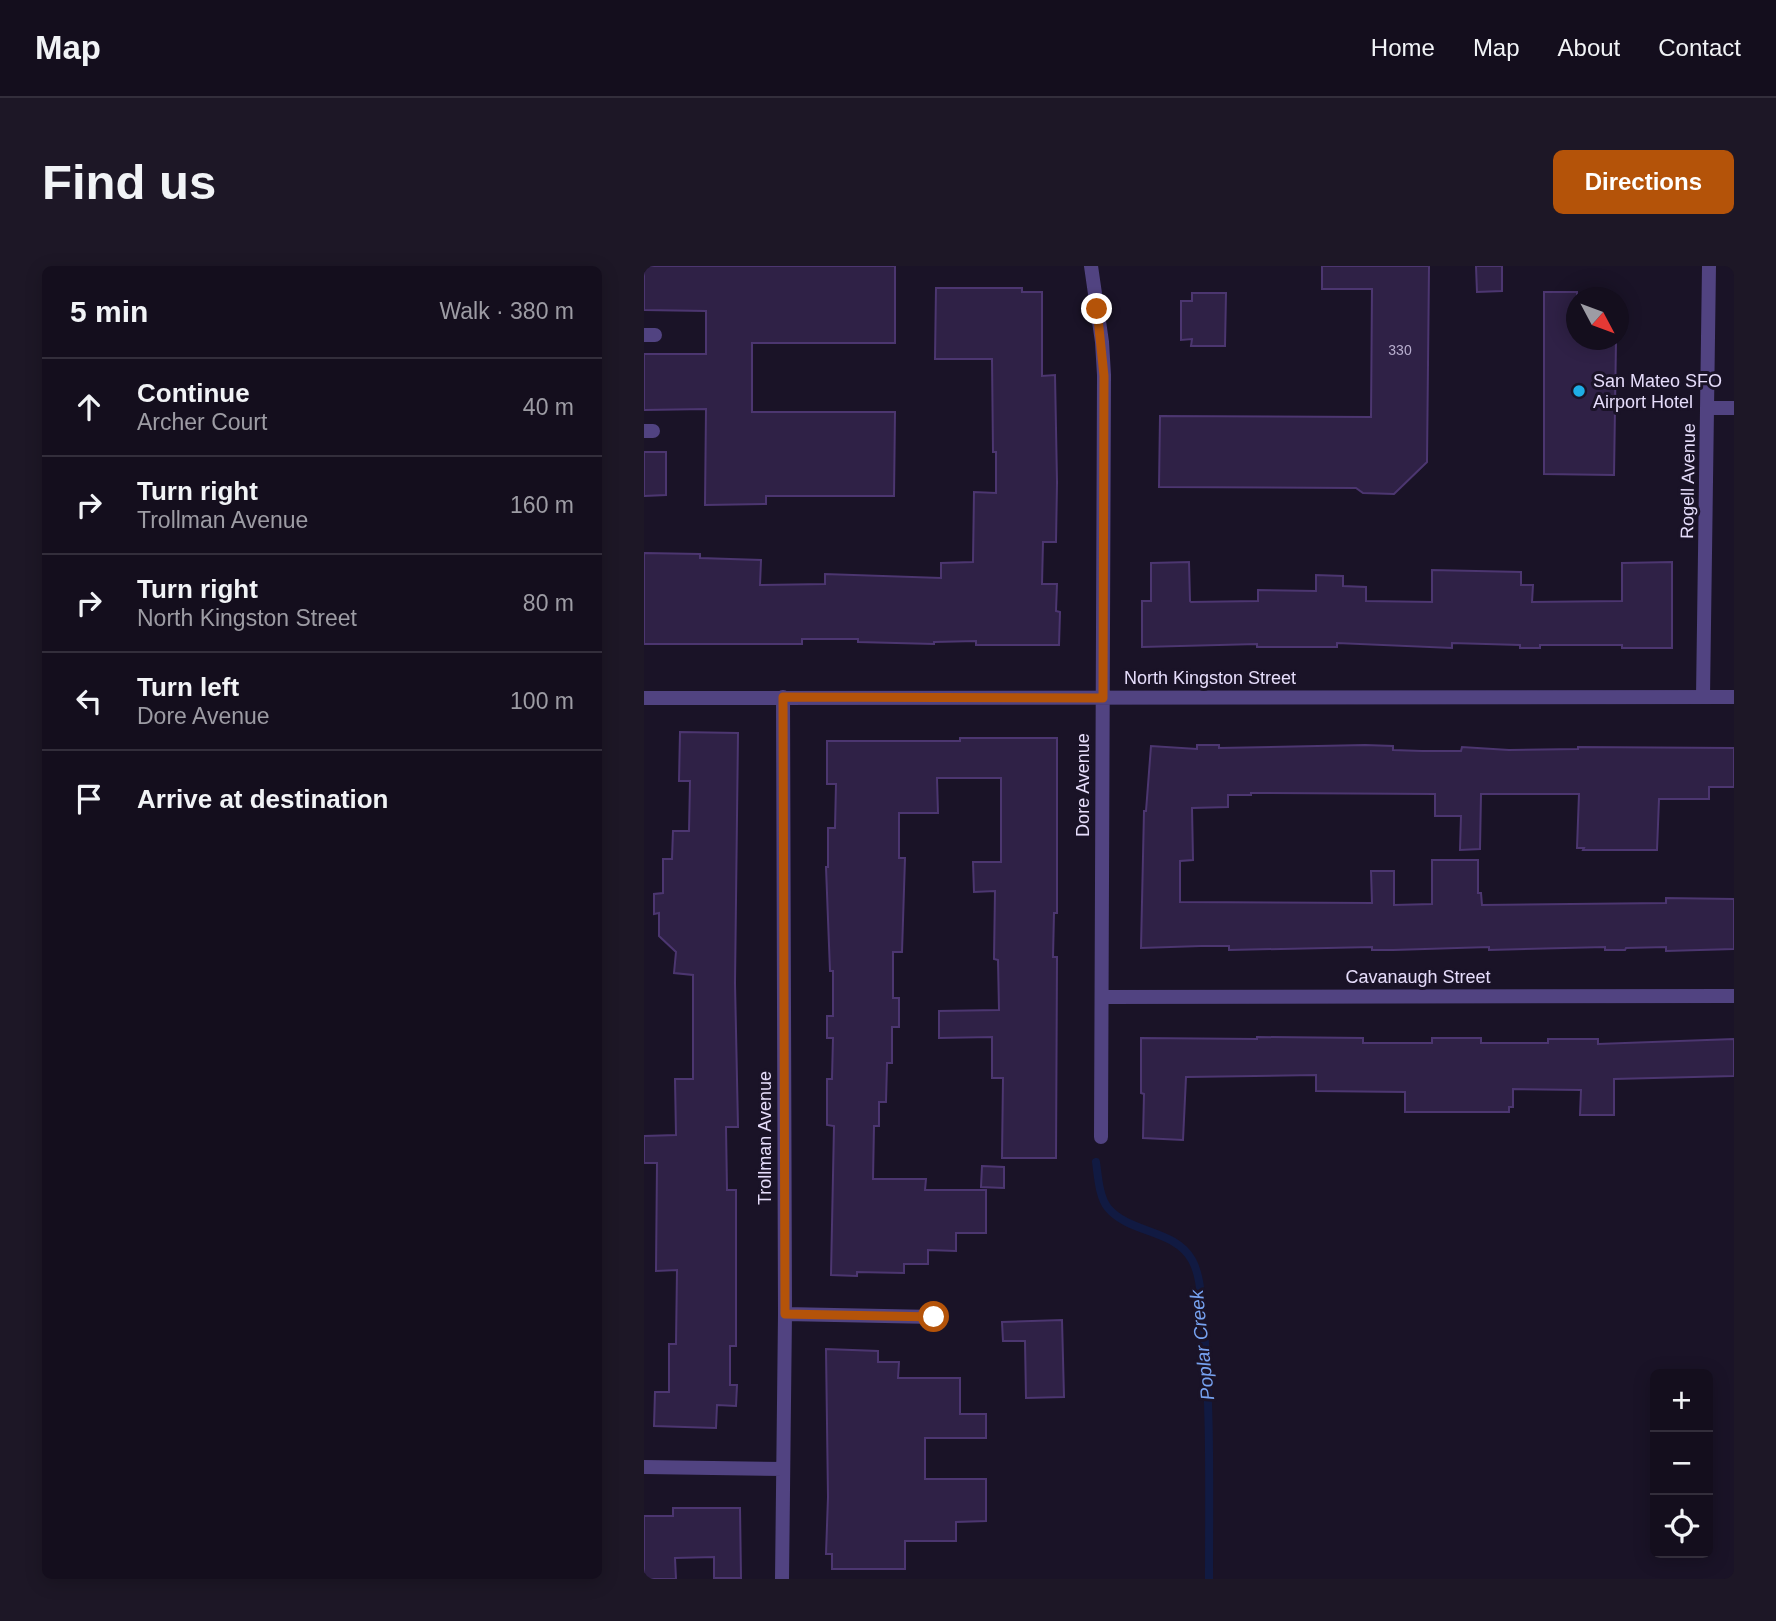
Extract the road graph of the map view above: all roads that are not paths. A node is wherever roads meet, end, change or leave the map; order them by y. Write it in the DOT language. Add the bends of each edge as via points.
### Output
graph roads {
  1 [pos="1091,266"];
  2 [pos="1709,266"];
  3 [pos="1708,408"];
  4 [pos="1734,408"];
  5 [pos="783,697"];
  6 [pos="1703,697"];
  7 [pos="1734,697"];
  8 [pos="644,698"];
  9 [pos="1103,698"];
  10 [pos="1734,996"];
  11 [pos="1101,997"];
  12 [pos="1101,1137"];
  13 [pos="785,1314"];
  14 [pos="934,1317"];
  15 [pos="644,1466"];
  16 [pos="783,1469"];
  17 [pos="782,1579"];
  1 -- 9 [label="street, Dore Avenue" via="1104,376"];
  2 -- 3 [label="street, Rogell Avenue"];
  3 -- 4 [label="street"];
  3 -- 6 [label="street, Rogell Avenue"];
  5 -- 8 [label="street, North Kingston Street"];
  5 -- 9 [label="street, North Kingston Street"];
  5 -- 13 [label="street, Trollman Avenue"];
  6 -- 7 [label="street, North Kingston Street"];
  6 -- 9 [label="street, North Kingston Street"];
  9 -- 11 [label="street, Dore Avenue"];
  10 -- 11 [label="street, Cavanaugh Street"];
  11 -- 12 [label="street, Dore Avenue"];
  13 -- 14 [label="street"];
  13 -- 16 [label="street, Trollman Avenue"];
  15 -- 16 [label="street"];
  16 -- 17 [label="street, Trollman Avenue"];
}
